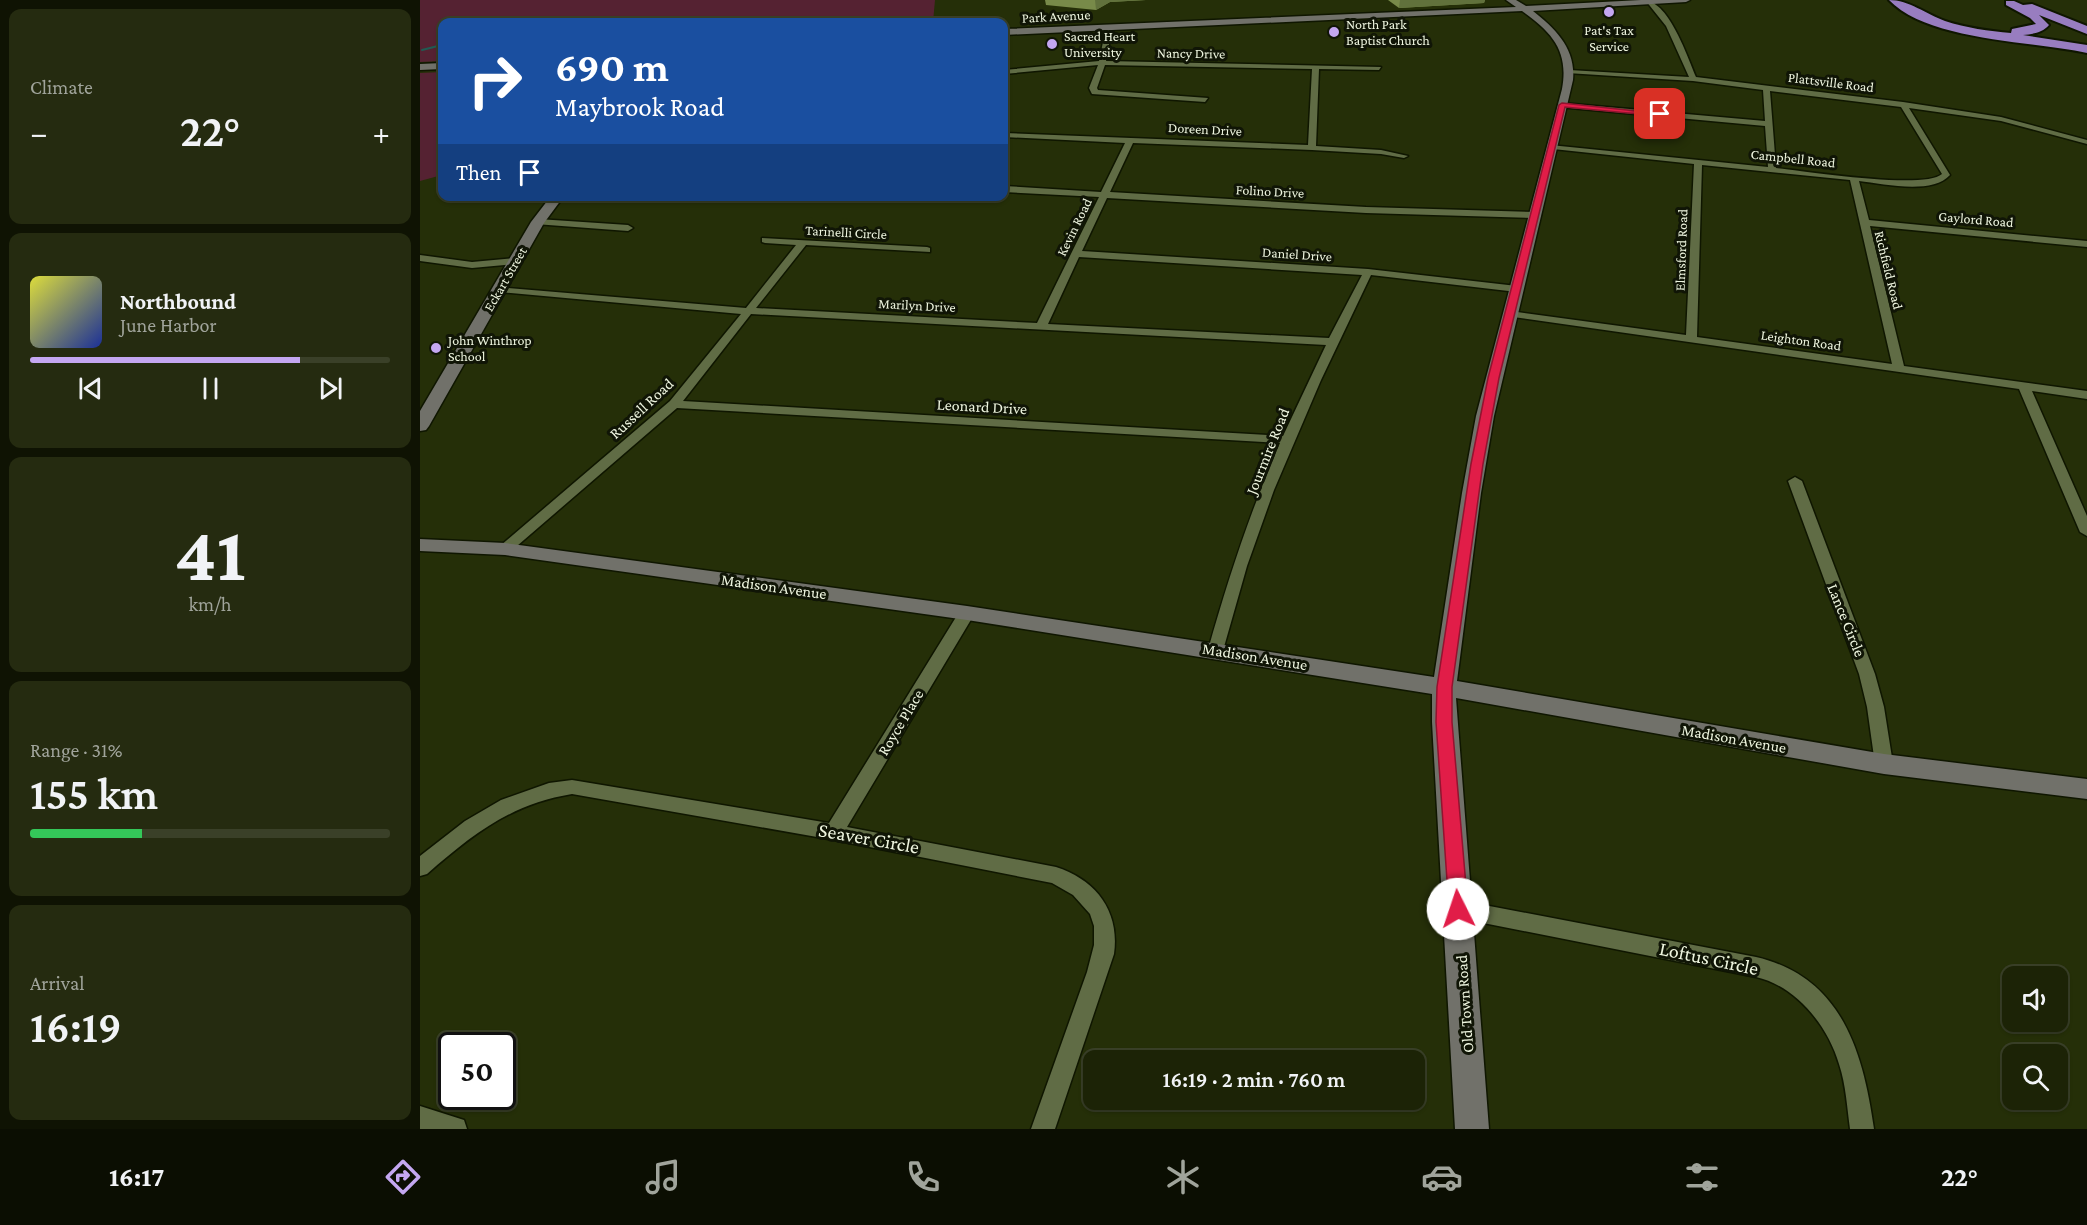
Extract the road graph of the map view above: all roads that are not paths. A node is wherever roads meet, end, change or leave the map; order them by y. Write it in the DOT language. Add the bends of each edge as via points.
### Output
graph roads {
  1 [pos="1510,0"];
  2 [pos="1686,0"];
  3 [pos="1894,0"];
  4 [pos="2007,1"];
  5 [pos="1648,2"];
  6 [pos="1908,8"];
  7 [pos="2058,8"];
  8 [pos="1527,9"];
  9 [pos="1109,28"];
  10 [pos="2087,30"];
  11 [pos="1008,33"];
  12 [pos="2087,37"];
  13 [pos="2087,49"];
  14 [pos="1102,63"];
  15 [pos="438,66"];
  16 [pos="420,67"];
  17 [pos="1316,67"];
  18 [pos="1379,68"];
  19 [pos="1008,72"];
  20 [pos="1569,72"];
  21 [pos="1693,79"];
  22 [pos="1766,87"];
  23 [pos="1205,100"];
  24 [pos="1903,104"];
  25 [pos="1562,105"];
  26 [pos="1768,124"];
  27 [pos="1008,135"];
  28 [pos="1131,139"];
  29 [pos="2087,142"];
  30 [pos="1553,147"];
  31 [pos="1312,148"];
  32 [pos="1404,156"];
  33 [pos="1698,162"];
  34 [pos="1772,170"];
  35 [pos="1854,178"];
  36 [pos="1008,189"];
  37 [pos="1104,195"];
  38 [pos="554,201"];
  39 [pos="1536,215"];
  40 [pos="538,222"];
  41 [pos="1863,222"];
  42 [pos="628,228"];
  43 [pos="765,240"];
  44 [pos="802,243"];
  45 [pos="2087,244"];
  46 [pos="927,249"];
  47 [pos="1076,254"];
  48 [pos="420,258"];
  49 [pos="515,261"];
  50 [pos="1368,272"];
  51 [pos="500,289"];
  52 [pos="1517,289"];
  53 [pos="747,311"];
  54 [pos="1510,314"];
  55 [pos="1041,326"];
  56 [pos="1691,339"];
  57 [pos="1333,342"];
  58 [pos="1899,368"];
  59 [pos="2024,386"];
  60 [pos="2087,395"];
  61 [pos="674,404"];
  62 [pos="420,426"];
  63 [pos="1288,440"];
  64 [pos="1795,481"];
  65 [pos="2087,532"];
  66 [pos="420,545"];
  67 [pos="505,549"];
  68 [pos="967,613"];
  69 [pos="1216,650"];
  70 [pos="1444,687"];
  71 [pos="1884,764"];
  72 [pos="2087,789"];
  73 [pos="834,832"];
  74 [pos="420,868"];
  75 [pos="1458,909"];
  76 [pos="420,1118"];
  77 [pos="455,1129"];
  78 [pos="1043,1129"];
  79 [pos="1472,1129"];
  80 [pos="1862,1129"];
  1 -- 8 [label="main road"];
  2 -- 5 [label="main road, Park Avenue"];
  3 -- 6 [label="highway"];
  4 -- 6 [label="highway" via="2040,20 2042,27 2027,31 1986,30"];
  4 -- 10 [label="highway"];
  4 -- 12 [label="highway"];
  5 -- 8 [label="main road, Park Avenue"];
  5 -- 21 [label="street" via="1676,37"];
  6 -- 13 [label="highway" via="1951,26"];
  7 -- 10 [label="highway" via="2063,18"];
  8 -- 9 [label="main road, Park Avenue"];
  8 -- 20 [label="main road" via="1563,48"];
  9 -- 11 [label="main road, Park Avenue"];
  9 -- 14 [label="street"];
  14 -- 17 [label="street, Nancy Drive"];
  14 -- 19 [label="street, Nancy Drive"];
  14 -- 23 [label="street" via="1093,88 1098,93"];
  15 -- 16 [label="main road"];
  17 -- 18 [label="street, Nancy Drive"];
  17 -- 31 [label="street"];
  20 -- 21 [label="street, Plattsville Road"];
  20 -- 25 [label="main road, Old Town Road"];
  21 -- 22 [label="street, Plattsville Road"];
  22 -- 24 [label="street, Plattsville Road"];
  22 -- 26 [label="street"];
  24 -- 29 [label="street, Plattsville Road" via="2009,121"];
  24 -- 35 [label="street, Campbell Road" via="1946,175 1919,184"];
  25 -- 26 [label="street"];
  25 -- 30 [label="main road, Old Town Road"];
  26 -- 34 [label="street"];
  27 -- 28 [label="street, Doreen Drive"];
  28 -- 31 [label="street, Doreen Drive"];
  28 -- 37 [label="street, Kevin Road"];
  30 -- 33 [label="street, Campbell Road"];
  30 -- 39 [label="main road, Old Town Road"];
  31 -- 32 [label="street, Doreen Drive"];
  33 -- 34 [label="street, Campbell Road"];
  33 -- 56 [label="street, Elmsford Road"];
  34 -- 35 [label="street, Campbell Road"];
  35 -- 41 [label="street, Richfield Road"];
  36 -- 37 [label="street, Folino Drive"];
  37 -- 39 [label="street, Folino Drive"];
  37 -- 47 [label="street, Kevin Road"];
  38 -- 40 [label="main road, Eckart Street"];
  39 -- 52 [label="main road, Old Town Road"];
  40 -- 42 [label="street"];
  40 -- 49 [label="main road, Eckart Street"];
  41 -- 45 [label="street, Gaylord Road"];
  41 -- 58 [label="street, Richfield Road"];
  43 -- 44 [label="street, Tarinelli Circle"];
  44 -- 46 [label="street, Tarinelli Circle"];
  44 -- 53 [label="street, Russell Road"];
  47 -- 50 [label="street, Daniel Drive"];
  47 -- 55 [label="street, Kevin Road"];
  48 -- 49 [label="street" via="472,265"];
  49 -- 51 [label="main road, Eckart Street"];
  50 -- 52 [label="street, Daniel Drive"];
  50 -- 57 [label="street, Jourmire Road"];
  51 -- 53 [label="street, Marilyn Drive"];
  51 -- 62 [label="main road, Eckart Street"];
  52 -- 54 [label="main road, Old Town Road"];
  53 -- 55 [label="street, Marilyn Drive"];
  53 -- 61 [label="street, Russell Road"];
  54 -- 56 [label="street, Leighton Road"];
  54 -- 70 [label="main road, Old Town Road" via="1477,464"];
  55 -- 57 [label="street, Marilyn Drive"];
  56 -- 58 [label="street, Leighton Road"];
  57 -- 63 [label="street, Jourmire Road"];
  58 -- 59 [label="street, Leighton Road"];
  59 -- 60 [label="street, Leighton Road"];
  59 -- 65 [label="street"];
  61 -- 63 [label="street, Leonard Drive"];
  61 -- 67 [label="street, Russell Road"];
  63 -- 69 [label="street, Jourmire Road" via="1239,566"];
  64 -- 71 [label="street, Lance Circle" via="1868,675"];
  66 -- 67 [label="main road, Madison Avenue"];
  67 -- 68 [label="main road, Madison Avenue"];
  68 -- 69 [label="main road, Madison Avenue"];
  68 -- 73 [label="street, Royce Place"];
  69 -- 70 [label="main road, Madison Avenue"];
  70 -- 71 [label="main road, Madison Avenue"];
  70 -- 75 [label="main road, Old Town Road"];
  71 -- 72 [label="main road, Madison Avenue"];
  73 -- 74 [label="street, Seaver Circle" via="572,787 514,800 487,815"];
  73 -- 78 [label="street, Seaver Circle" via="1056,875 1082,888 1096,905 1104,926 1103,956"];
  75 -- 79 [label="main road, Old Town Road"];
  75 -- 80 [label="street, Loftus Circle" via="1775,972 1811,998 1840,1039 1851,1065"];
  76 -- 77 [label="street"];
}
